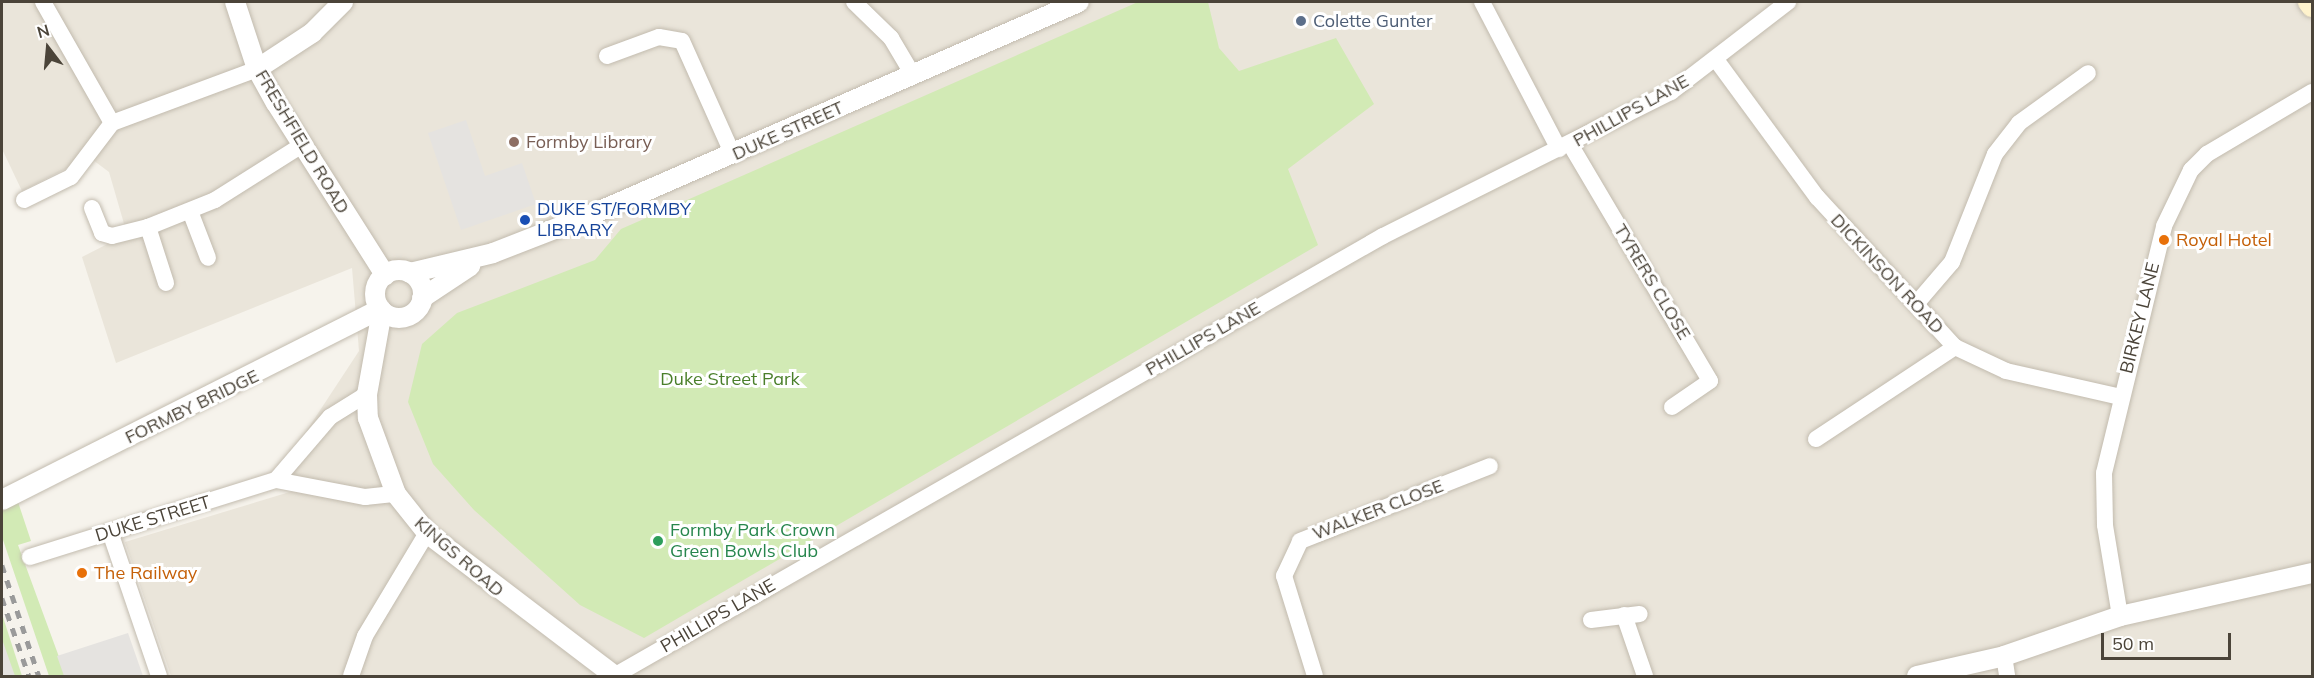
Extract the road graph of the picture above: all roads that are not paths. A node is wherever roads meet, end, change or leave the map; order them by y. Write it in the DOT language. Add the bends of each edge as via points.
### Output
graph roads {
  1 [pos="43,2"];
  2 [pos="235,2"];
  3 [pos="343,2"];
  4 [pos="854,2"];
  5 [pos="1079,2"];
  6 [pos="1482,2"];
  7 [pos="1788,2"];
  8 [pos="2309,2"];
  9 [pos="2313,6"];
  10 [pos="608,56"];
  11 [pos="1717,61"];
  12 [pos="257,69"];
  13 [pos="2088,73"];
  14 [pos="913,75"];
  15 [pos="2313,92"];
  16 [pos="112,123"];
  17 [pos="302,145"];
  18 [pos="1565,147"];
  19 [pos="733,155"];
  20 [pos="24,200"];
  21 [pos="92,208"];
  22 [pos="190,211"];
  23 [pos="148,227"];
  24 [pos="493,253"];
  25 [pos="208,258"];
  26 [pos="410,273"];
  27 [pos="385,275"];
  28 [pos="166,283"];
  29 [pos="422,298"];
  30 [pos="1916,304"];
  31 [pos="381,310"];
  32 [pos="402,317"];
  33 [pos="1955,347"];
  34 [pos="374,357"];
  35 [pos="367,393"];
  36 [pos="2120,397"];
  37 [pos="1672,407"];
  38 [pos="1816,439"];
  39 [pos="1490,466"];
  40 [pos="276,480"];
  41 [pos="396,494"];
  42 [pos="2,500"];
  43 [pos="110,532"];
  44 [pos="427,533"];
  45 [pos="30,557"];
  46 [pos="2313,573"];
  47 [pos="2120,616"];
  48 [pos="1591,620"];
  49 [pos="2004,656"];
  50 [pos="159,676"];
  51 [pos="351,676"];
  52 [pos="615,676"];
  53 [pos="1315,676"];
  54 [pos="1645,676"];
  55 [pos="1917,676"];
  56 [pos="2007,676"];
  1 -- 16 [label="street"];
  2 -- 12 [label="street, FRESHFIELD ROAD"];
  3 -- 12 [label="street" via="312,33"];
  4 -- 14 [label="street" via="891,38"];
  5 -- 14 [label="street, DUKE STREET"];
  6 -- 18 [label="street"];
  7 -- 11 [label="street, PHILLIPS LANE"];
  8 -- 9 [label="main road"];
  10 -- 19 [label="street" via="659,37 682,40"];
  11 -- 18 [label="street, PHILLIPS LANE"];
  11 -- 30 [label="street, DICKINSON ROAD" via="1817,197"];
  12 -- 16 [label="street"];
  12 -- 17 [label="street, FRESHFIELD ROAD"];
  13 -- 30 [label="street" via="2013,130 1995,154 1952,262"];
  14 -- 19 [label="street, DUKE STREET"];
  15 -- 36 [label="street, BIRKEY LANE" via="2228,139 2191,170 2164,226"];
  16 -- 20 [label="street" via="71,177"];
  17 -- 22 [label="street"];
  17 -- 27 [label="street, FRESHFIELD ROAD"];
  18 -- 37 [label="street, TYRERS CLOSE" via="1710,381"];
  18 -- 52 [label="street, PHILLIPS LANE" via="1383,236"];
  19 -- 24 [label="street, DUKE STREET"];
  21 -- 23 [label="street" via="102,233 111,236"];
  22 -- 23 [label="street"];
  22 -- 25 [label="street"];
  23 -- 28 [label="street"];
  24 -- 26 [label="street, DUKE STREET"];
  24 -- 29 [label="street, DUKE STREET"];
  26 -- 27 [label="street"];
  26 -- 29 [label="street" via="420,284"];
  27 -- 31 [label="street" via="376,287"];
  29 -- 32 [label="street"];
  30 -- 33 [label="street, DICKINSON ROAD"];
  31 -- 32 [label="street"];
  31 -- 34 [label="street, KINGS ROAD"];
  31 -- 42 [label="street, FORMBY BRIDGE"];
  32 -- 34 [label="street, KINGS ROAD"];
  33 -- 36 [label="street, DICKINSON ROAD" via="2006,371"];
  33 -- 38 [label="street"];
  34 -- 35 [label="street, KINGS ROAD"];
  35 -- 40 [label="street" via="330,417"];
  35 -- 41 [label="street, KINGS ROAD" via="375,442"];
  36 -- 47 [label="street, BIRKEY LANE" via="2104,483 2105,525"];
  39 -- 53 [label="street, WALKER CLOSE" via="1300,541 1284,576"];
  40 -- 41 [label="street, DUKE STREET" via="365,497"];
  40 -- 43 [label="street, DUKE STREET"];
  41 -- 44 [label="street, KINGS ROAD"];
  43 -- 45 [label="street, DUKE STREET"];
  43 -- 50 [label="street"];
  44 -- 51 [label="street" via="365,636"];
  44 -- 52 [label="street, KINGS ROAD"];
  46 -- 47 [label="street"];
  47 -- 49 [label="street"];
  48 -- 54 [label="street" via="1632,614"];
  49 -- 55 [label="street"];
  49 -- 56 [label="street"];
}
